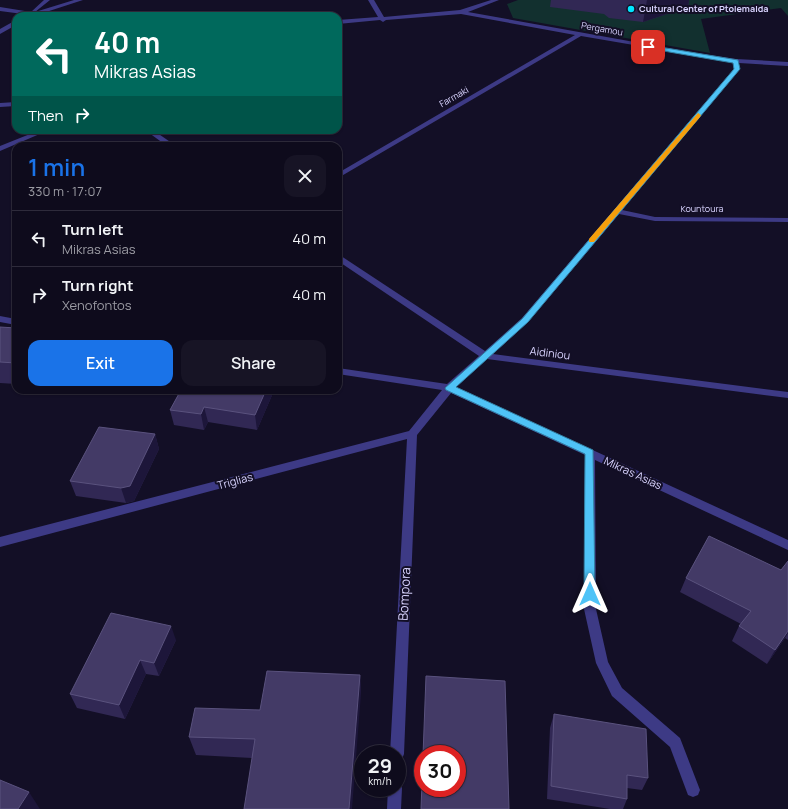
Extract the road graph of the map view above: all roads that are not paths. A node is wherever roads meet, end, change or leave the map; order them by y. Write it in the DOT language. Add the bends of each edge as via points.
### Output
graph roads {
  1 [pos="47,0"];
  2 [pos="80,0"];
  3 [pos="371,0"];
  4 [pos="496,0"];
  5 [pos="0,9"];
  6 [pos="18,12"];
  7 [pos="32,12"];
  8 [pos="37,12"];
  9 [pos="461,12"];
  10 [pos="383,20"];
  11 [pos="342,22"];
  12 [pos="12,24"];
  13 [pos="0,32"];
  14 [pos="580,34"];
  15 [pos="736,61"];
  16 [pos="788,64"];
  17 [pos="12,104"];
  18 [pos="0,105"];
  19 [pos="36,134"];
  20 [pos="154,134"];
  21 [pos="17,142"];
  22 [pos="166,142"];
  23 [pos="12,144"];
  24 [pos="0,149"];
  25 [pos="342,174"];
  26 [pos="617,211"];
  27 [pos="788,220"];
  28 [pos="342,260"];
  29 [pos="0,319"];
  30 [pos="12,321"];
  31 [pos="486,356"];
  32 [pos="342,372"];
  33 [pos="449,388"];
  34 [pos="788,395"];
  35 [pos="412,434"];
  36 [pos="590,453"];
  37 [pos="0,542"];
  38 [pos="788,545"];
  39 [pos="397,745"];
  40 [pos="693,790"];
  41 [pos="395,797"];
  42 [pos="394,809"];
  1 -- 7 [label="street"];
  2 -- 8 [label="street"];
  3 -- 10 [label="street"];
  4 -- 9 [label="street, Pergamou"];
  5 -- 6 [label="street"];
  9 -- 10 [label="street, Pergamou"];
  9 -- 14 [label="street, Pergamou"];
  10 -- 11 [label="street, Pergamou"];
  12 -- 13 [label="street"];
  14 -- 15 [label="street, Pergamou"];
  14 -- 25 [label="street, Farmaki"];
  15 -- 16 [label="street, Pergamou"];
  15 -- 26 [label="street" via="737,69"];
  17 -- 18 [label="street"];
  19 -- 21 [label="street"];
  20 -- 22 [label="street"];
  23 -- 24 [label="street"];
  26 -- 27 [label="street, Kountoura" via="655,219"];
  26 -- 31 [label="street" via="525,320"];
  28 -- 31 [label="street, Aidiniou"];
  29 -- 30 [label="street"];
  31 -- 33 [label="street"];
  31 -- 34 [label="street, Aidiniou"];
  32 -- 33 [label="street, Mikras Asias"];
  33 -- 35 [label="street"];
  33 -- 36 [label="street, Mikras Asias"];
  35 -- 37 [label="street, Triglias"];
  35 -- 39 [label="street, Bompora"];
  36 -- 38 [label="street, Mikras Asias"];
  36 -- 40 [label="street" via="590,610 602,663 617,692 675,743"];
  41 -- 42 [label="street"];
}
